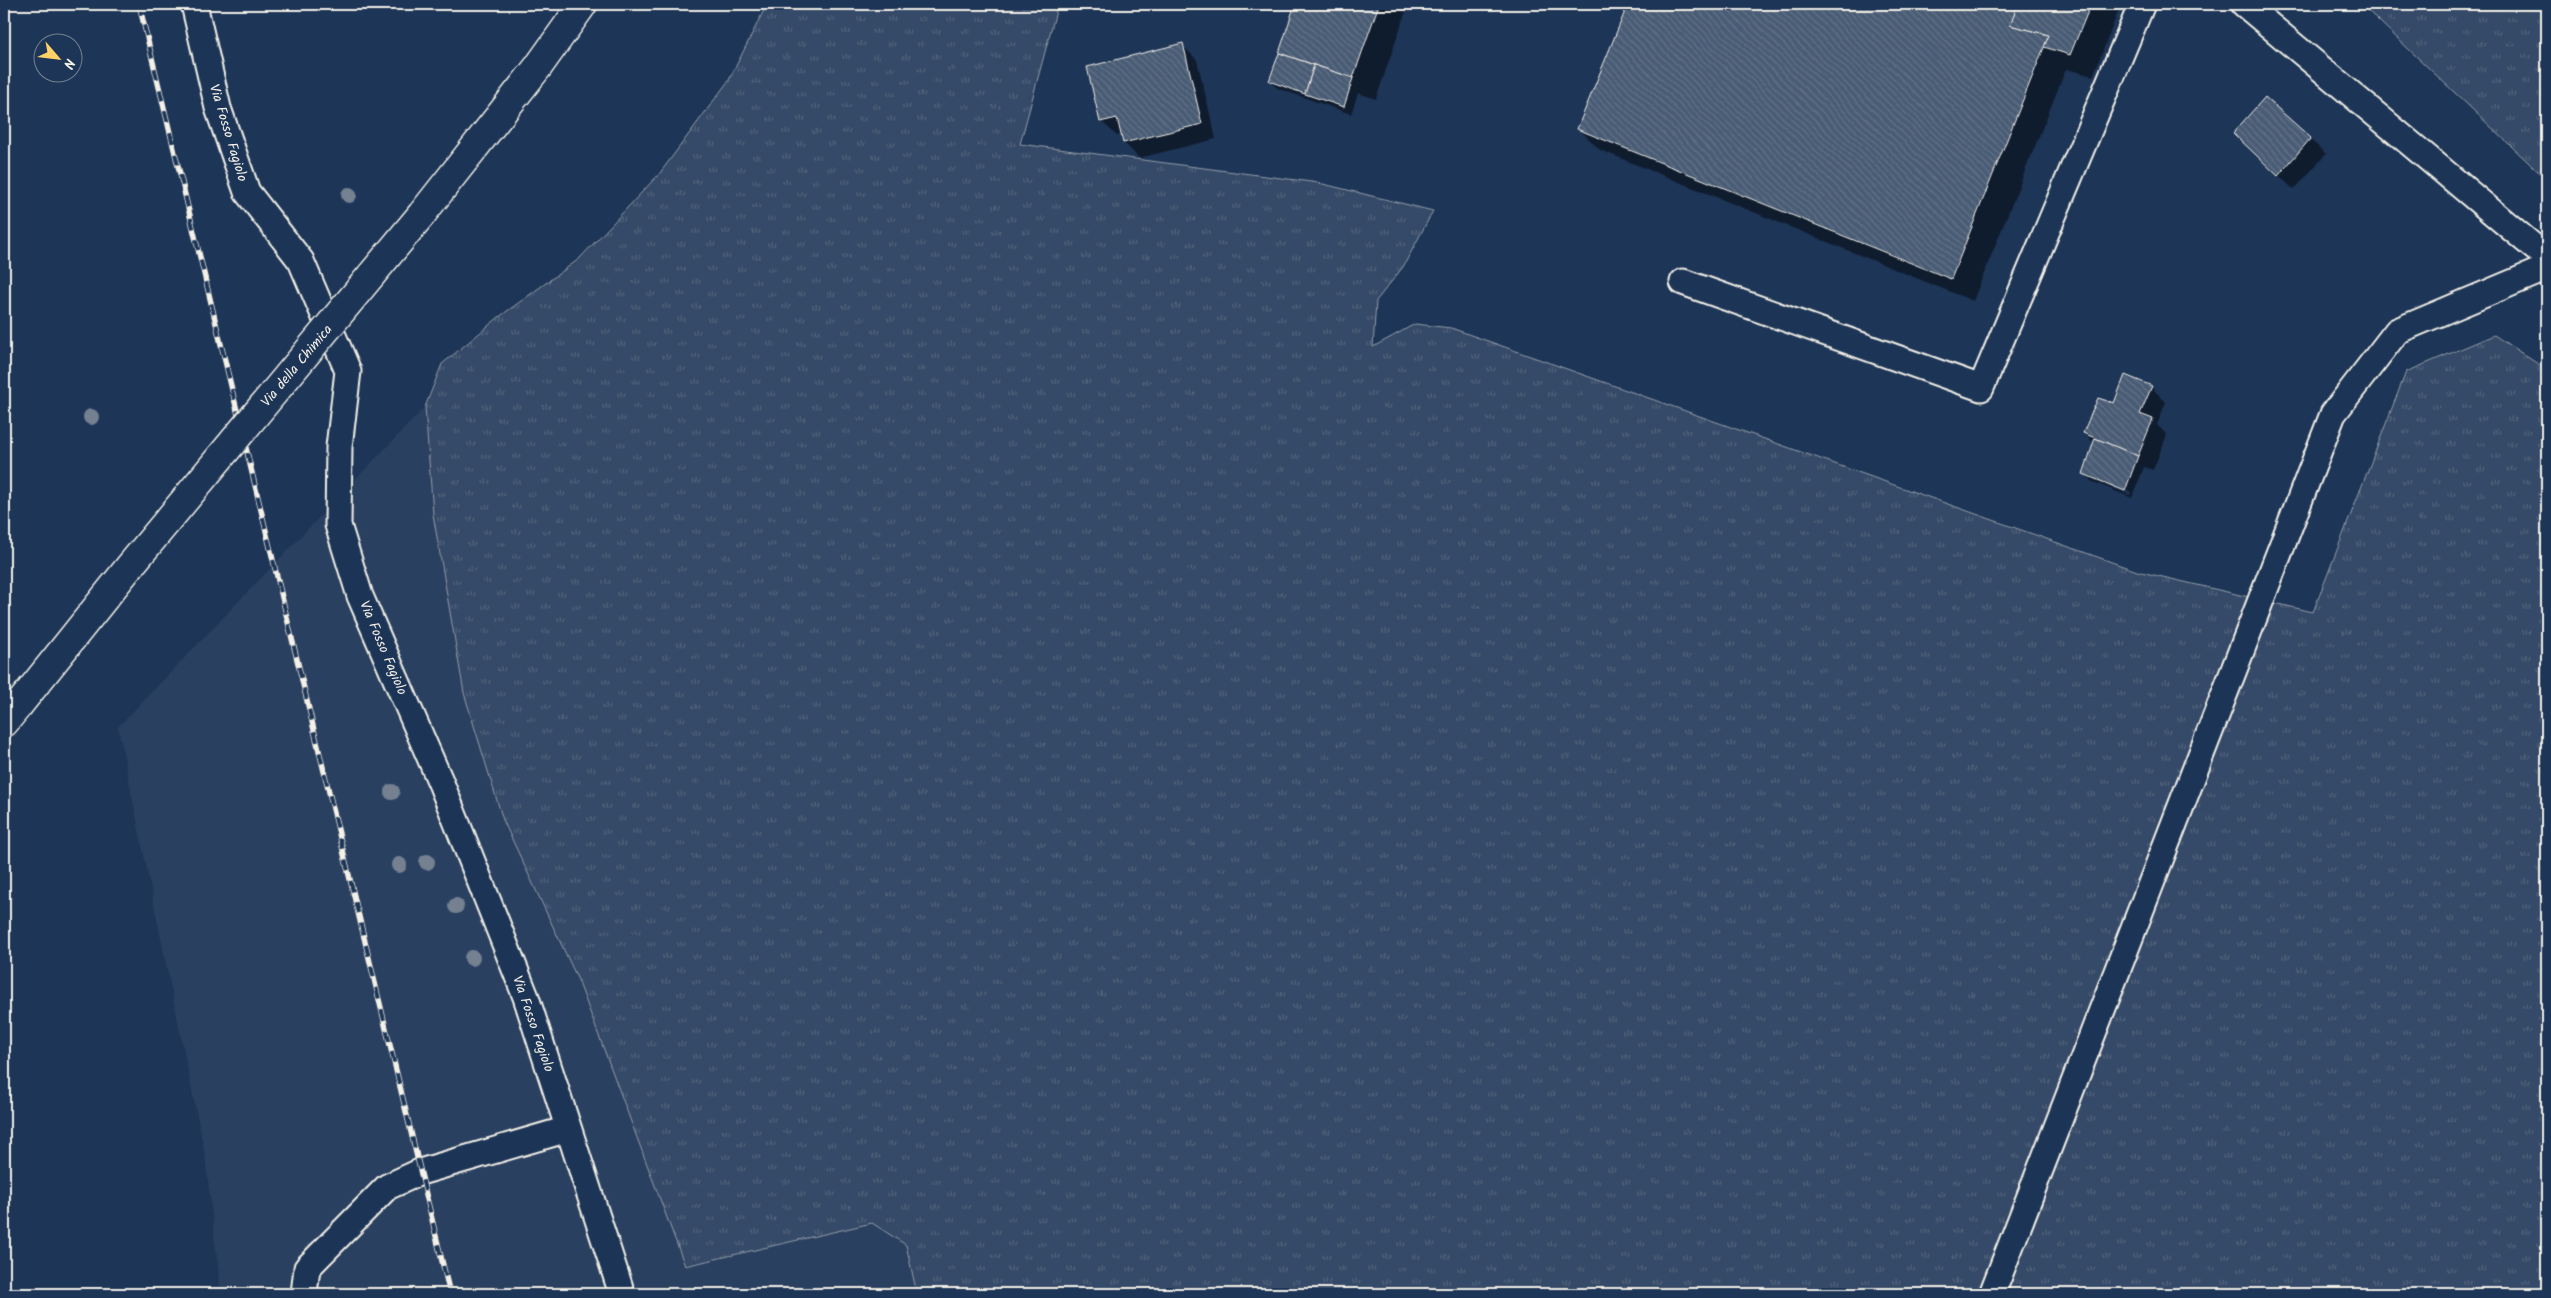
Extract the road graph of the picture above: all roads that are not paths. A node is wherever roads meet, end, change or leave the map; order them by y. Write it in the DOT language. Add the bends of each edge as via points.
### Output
graph roads {
  1 [pos="194,4"];
  2 [pos="583,4"];
  3 [pos="2142,4"];
  4 [pos="2244,4"];
  5 [pos="2547,258"];
  6 [pos="2547,268"];
  7 [pos="1683,282"];
  8 [pos="11,714"];
  9 [pos="568,1129"];
  10 [pos="304,1294"];
  11 [pos="622,1294"];
  12 [pos="1992,1294"];
  1 -- 9 [label="lane, Via Fosso Fagiolo" via="218,108 247,192 301,261 348,371 338,447 338,525 360,596 441,783 526,997"];
  2 -- 8 [label="main road, Via della Chimica, bridge" via="538,68 422,214"];
  3 -- 7 [label="lane" via="1981,388"];
  4 -- 5 [label="lane"];
  6 -- 12 [label="lane" via="2396,331 2333,414"];
  9 -- 10 [label="lane" via="420,1172 388,1187 307,1268"];
  9 -- 11 [label="lane, Via Fosso Fagiolo"];
}
